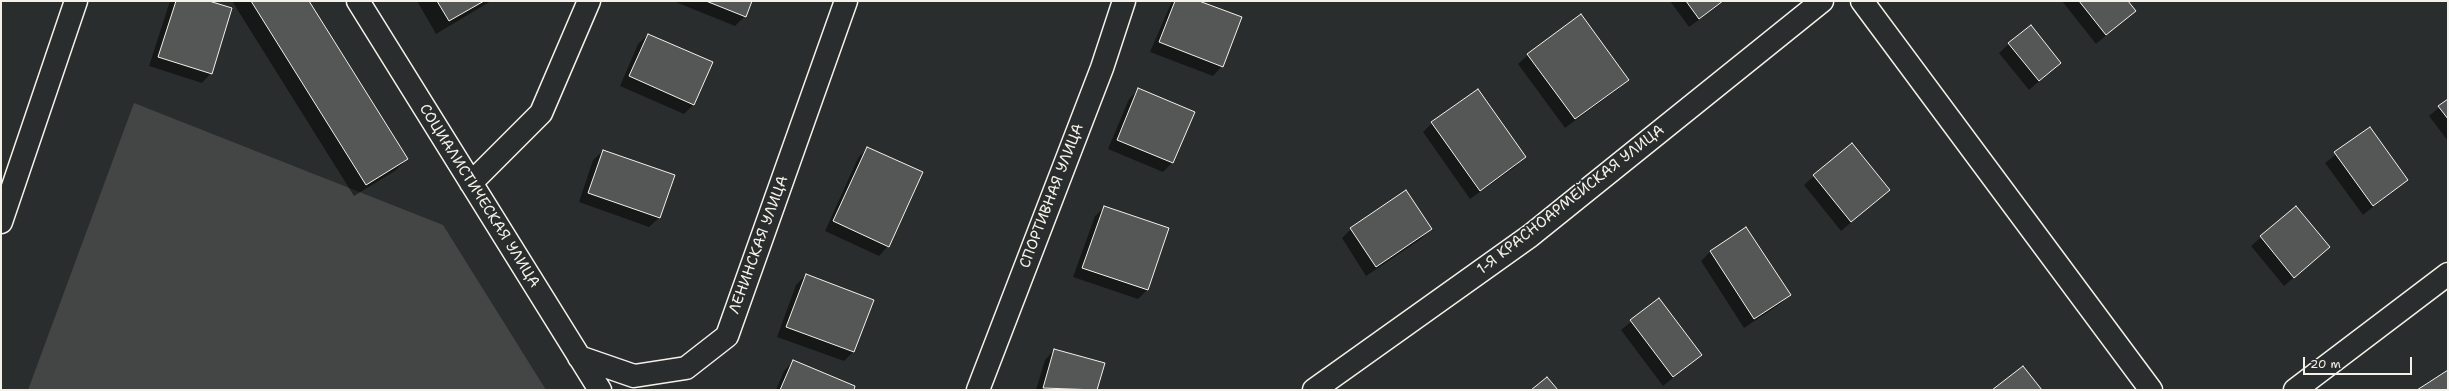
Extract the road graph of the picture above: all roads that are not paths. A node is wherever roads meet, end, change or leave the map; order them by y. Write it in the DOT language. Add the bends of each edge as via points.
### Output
graph roads {
  1 [pos="76,1"];
  2 [pos="358,1"];
  3 [pos="589,1"];
  4 [pos="846,1"];
  5 [pos="1124,1"];
  6 [pos="1822,1"];
  7 [pos="1862,1"];
  8 [pos="471,183"];
  9 [pos="1,222"];
  10 [pos="2448,274"];
  11 [pos="579,357"];
  12 [pos="600,390"];
  13 [pos="978,390"];
  14 [pos="1314,390"];
  15 [pos="2151,390"];
  16 [pos="2295,390"];
  1 -- 9 [label="street"];
  2 -- 8 [label="street, СОЦИАЛИСТИЧЕСКАЯ УЛИЦА"];
  3 -- 8 [label="street" via="541,113"];
  4 -- 11 [label="street, ЛЕНИНСКАЯ УЛИЦА" via="727,336 686,368 634,376"];
  5 -- 13 [label="street, СПОРТИВНАЯ УЛИЦА" via="1102,68"];
  6 -- 14 [label="street, 1-Я КРАСНОАРМЕЙСКАЯ УЛИЦА" via="1530,236"];
  7 -- 15 [label="street"];
  8 -- 11 [label="street, СОЦИАЛИСТИЧЕСКАЯ УЛИЦА"];
  10 -- 16 [label="street"];
  11 -- 12 [label="street, СОЦИАЛИСТИЧЕСКАЯ УЛИЦА"];
}
